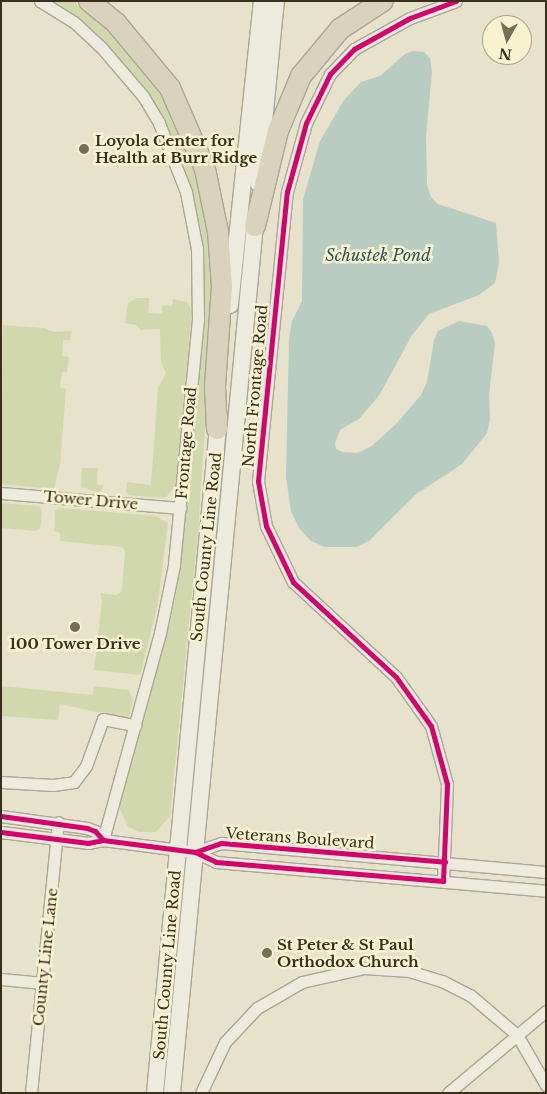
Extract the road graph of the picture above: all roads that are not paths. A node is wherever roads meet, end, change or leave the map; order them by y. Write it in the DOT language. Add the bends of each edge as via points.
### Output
graph roads {
  1 [pos="40,1"];
  2 [pos="89,1"];
  3 [pos="262,1"];
  4 [pos="276,1"];
  5 [pos="383,1"];
  6 [pos="456,1"];
  7 [pos="255,226"];
  8 [pos="218,429"];
  9 [pos="1,493"];
  10 [pos="180,508"];
  11 [pos="135,725"];
  12 [pos="1,782"];
  13 [pos="1,816"];
  14 [pos="58,822"];
  15 [pos="1,832"];
  16 [pos="56,839"];
  17 [pos="104,840"];
  18 [pos="178,850"];
  19 [pos="195,852"];
  20 [pos="445,862"];
  21 [pos="546,872"];
  22 [pos="443,881"];
  23 [pos="546,891"];
  24 [pos="1,979"];
  25 [pos="43,983"];
  26 [pos="546,1011"];
  27 [pos="517,1035"];
  28 [pos="546,1085"];
  29 [pos="31,1093"];
  30 [pos="155,1093"];
  31 [pos="172,1093"];
  32 [pos="201,1093"];
  33 [pos="448,1093"];
  1 -- 10 [label="street, Frontage Road" via="74,22 101,47 143,96 159,122 186,192 197,249 199,295"];
  2 -- 8 [label="highway" via="116,23 170,88 205,169 218,232 222,286 215,387"];
  3 -- 8 [label="main road, South County Line Road"];
  4 -- 7 [label="main road, South County Line Road"];
  5 -- 7 [label="highway" via="340,29 301,76 278,132"];
  6 -- 20 [label="street, North Frontage Road" via="410,18 354,49 330,74 306,123 287,192 258,481 269,533 293,582 396,676 431,726 446,784"];
  7 -- 19 [label="main road, South County Line Road"];
  8 -- 18 [label="main road, South County Line Road"];
  9 -- 10 [label="street, Tower Drive"];
  10 -- 11 [label="street, Frontage Road" via="174,565 162,624"];
  11 -- 12 [label="street" via="103,719 86,766 74,782 53,785"];
  11 -- 17 [label="street, Frontage Road"];
  13 -- 14 [label="street"];
  14 -- 16 [label="street, County Line Lane"];
  14 -- 17 [label="street" via="96,830"];
  15 -- 16 [label="street"];
  16 -- 17 [label="street" via="88,843"];
  16 -- 25 [label="street, County Line Lane"];
  17 -- 18 [label="street"];
  18 -- 19 [label="street"];
  18 -- 30 [label="main road, South County Line Road"];
  19 -- 20 [label="street, Veterans Boulevard" via="221,843"];
  19 -- 22 [label="street, Veterans Boulevard" via="216,862"];
  19 -- 31 [label="main road, South County Line Road"];
  20 -- 21 [label="street, Veterans Boulevard"];
  20 -- 22 [label="street, North Frontage Road"];
  22 -- 23 [label="street, Veterans Boulevard"];
  24 -- 25 [label="street"];
  25 -- 29 [label="street, County Line Lane"];
  26 -- 27 [label="street"];
  27 -- 28 [label="street"];
  27 -- 32 [label="street" via="470,995 442,981 397,969 346,970 302,982 257,1008 225,1042"];
  27 -- 33 [label="street"];
}
